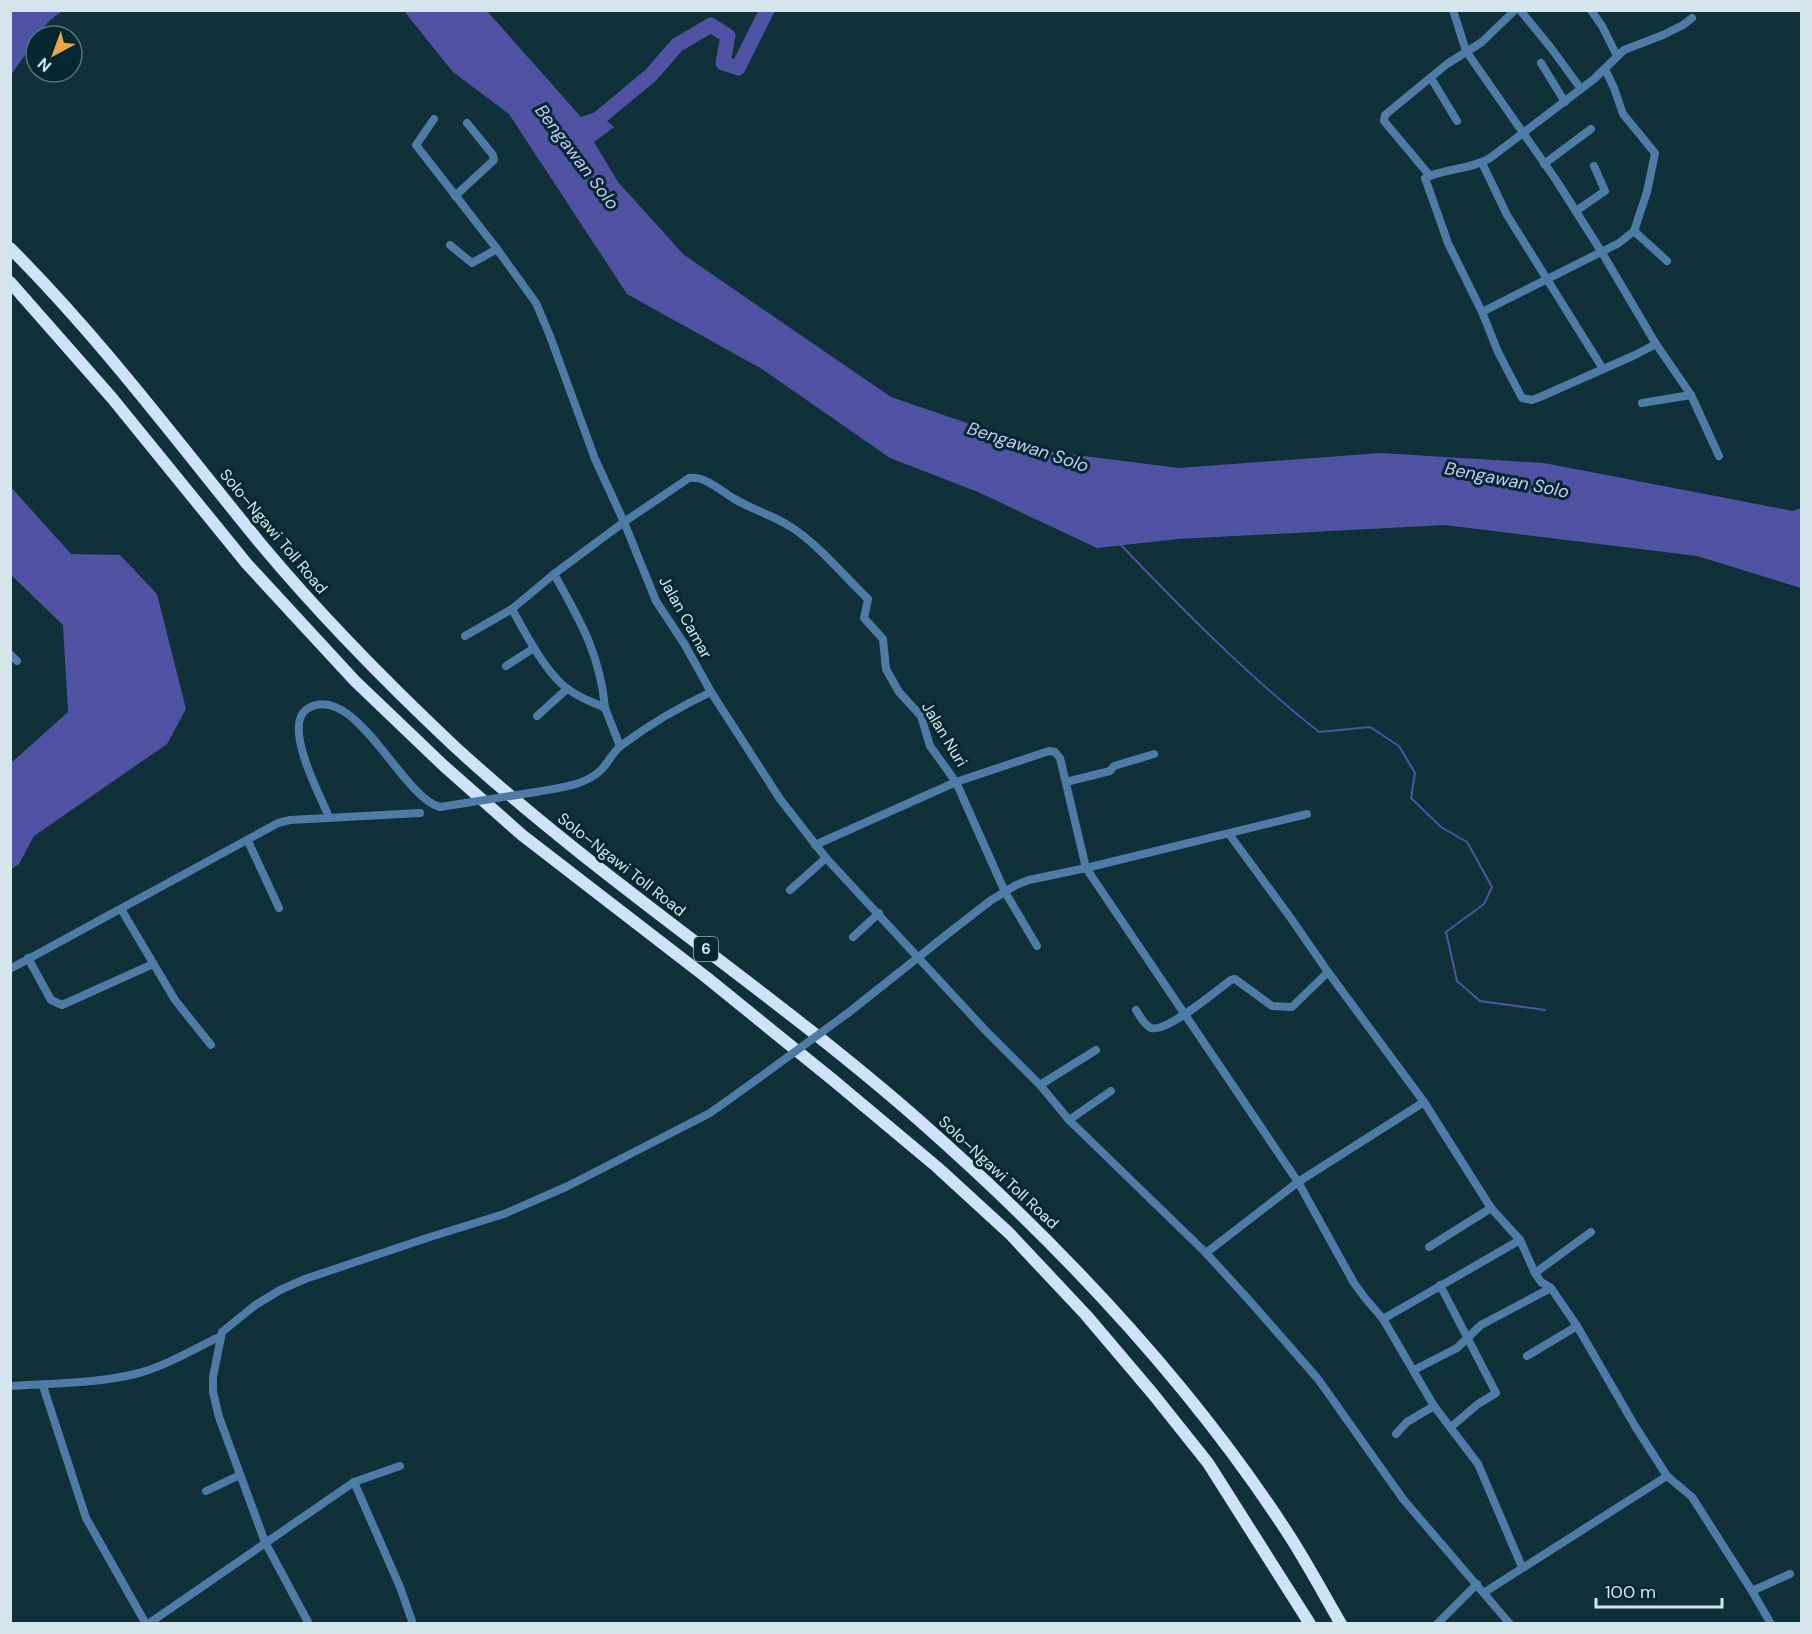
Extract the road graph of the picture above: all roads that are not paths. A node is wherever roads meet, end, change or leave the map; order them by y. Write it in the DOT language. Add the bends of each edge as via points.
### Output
graph roads {
  1 [pos="1453,10"];
  2 [pos="1515,10"];
  3 [pos="1520,10"];
  4 [pos="1591,10"];
  5 [pos="1692,18"];
  6 [pos="1466,51"];
  7 [pos="1617,56"];
  8 [pos="1540,63"];
  9 [pos="1605,69"];
  10 [pos="1431,78"];
  11 [pos="1581,89"];
  12 [pos="1565,102"];
  13 [pos="434,119"];
  14 [pos="1457,121"];
  15 [pos="467,123"];
  16 [pos="1591,129"];
  17 [pos="1522,132"];
  18 [pos="1482,163"];
  19 [pos="1544,164"];
  20 [pos="1594,166"];
  21 [pos="1430,176"];
  22 [pos="456,196"];
  23 [pos="1576,211"];
  24 [pos="1634,231"];
  25 [pos="450,245"];
  26 [pos="10,248"];
  27 [pos="497,249"];
  28 [pos="1601,251"];
  29 [pos="1667,261"];
  30 [pos="1548,280"];
  31 [pos="10,282"];
  32 [pos="1482,312"];
  33 [pos="1656,344"];
  34 [pos="1603,369"];
  35 [pos="1691,395"];
  36 [pos="1642,403"];
  37 [pos="1719,456"];
  38 [pos="624,522"];
  39 [pos="554,574"];
  40 [pos="512,609"];
  41 [pos="465,636"];
  42 [pos="534,648"];
  43 [pos="506,666"];
  44 [pos="567,689"];
  45 [pos="711,692"];
  46 [pos="606,708"];
  47 [pos="537,716"];
  48 [pos="620,747"];
  49 [pos="1154,754"];
  50 [pos="956,782"];
  51 [pos="1066,782"];
  52 [pos="420,813"];
  53 [pos="1307,814"];
  54 [pos="329,817"];
  55 [pos="1229,834"];
  56 [pos="248,841"];
  57 [pos="814,845"];
  58 [pos="826,858"];
  59 [pos="1086,868"];
  60 [pos="790,890"];
  61 [pos="1005,891"];
  62 [pos="279,908"];
  63 [pos="121,909"];
  64 [pos="879,913"];
  65 [pos="853,937"];
  66 [pos="1038,946"];
  67 [pos="918,957"];
  68 [pos="28,958"];
  69 [pos="153,964"];
  70 [pos="10,969"];
  71 [pos="1328,972"];
  72 [pos="1136,1010"];
  73 [pos="1185,1014"];
  74 [pos="211,1045"];
  75 [pos="1096,1050"];
  76 [pos="1040,1085"];
  77 [pos="1110,1091"];
  78 [pos="1424,1102"];
  79 [pos="1069,1120"];
  80 [pos="1298,1182"];
  81 [pos="1491,1208"];
  82 [pos="1591,1232"];
  83 [pos="1520,1240"];
  84 [pos="1430,1247"];
  85 [pos="1206,1253"];
  86 [pos="1535,1274"];
  87 [pos="1440,1285"];
  88 [pos="1551,1288"];
  89 [pos="1383,1319"];
  90 [pos="1577,1326"];
  91 [pos="219,1337"];
  92 [pos="1468,1337"];
  93 [pos="1527,1356"];
  94 [pos="1414,1370"];
  95 [pos="10,1386"];
  96 [pos="43,1386"];
  97 [pos="1434,1406"];
  98 [pos="1451,1427"];
  99 [pos="1396,1434"];
  100 [pos="400,1466"];
  101 [pos="240,1475"];
  102 [pos="1667,1476"];
  103 [pos="354,1482"];
  104 [pos="206,1491"];
  105 [pos="265,1542"];
  106 [pos="1522,1567"];
  107 [pos="1790,1574"];
  108 [pos="1477,1584"];
  109 [pos="1752,1590"];
  110 [pos="1485,1592"];
  111 [pos="147,1623"];
  112 [pos="309,1623"];
  113 [pos="413,1623"];
  114 [pos="1310,1623"];
  115 [pos="1341,1623"];
  116 [pos="1437,1623"];
  117 [pos="1510,1623"];
  118 [pos="1771,1623"];
  1 -- 6 [label="street"];
  2 -- 6 [label="street" via="1482,42"];
  3 -- 11 [label="street"];
  4 -- 7 [label="street"];
  5 -- 7 [label="street"];
  6 -- 10 [label="street"];
  6 -- 17 [label="street"];
  7 -- 9 [label="street"];
  8 -- 12 [label="street"];
  9 -- 11 [label="street"];
  9 -- 24 [label="street" via="1623,114 1655,153"];
  10 -- 14 [label="street"];
  10 -- 21 [label="street" via="1383,118"];
  11 -- 12 [label="street"];
  12 -- 17 [label="street"];
  13 -- 22 [label="street, Jalan Camar" via="416,145"];
  15 -- 22 [label="street" via="494,160"];
  16 -- 19 [label="street"];
  17 -- 18 [label="street"];
  17 -- 19 [label="street"];
  18 -- 21 [label="street"];
  18 -- 30 [label="street" via="1507,215"];
  19 -- 23 [label="street"];
  20 -- 23 [label="street" via="1605,191"];
  21 -- 32 [label="street" via="1425,178 1448,243"];
  22 -- 27 [label="street, Jalan Camar"];
  23 -- 28 [label="street"];
  24 -- 28 [label="street"];
  24 -- 29 [label="street"];
  25 -- 27 [label="street" via="472,263"];
  26 -- 115 [label="highway, Solo–Ngawi Toll Road / 6" via="52,290 264,547 360,654 453,744 533,816 920,1121 1024,1216 1102,1296 1152,1352 1236,1460 1288,1532"];
  27 -- 38 [label="street, Jalan Camar" via="542,316 595,459"];
  28 -- 30 [label="street"];
  28 -- 33 [label="street"];
  30 -- 32 [label="street"];
  30 -- 34 [label="street"];
  31 -- 114 [label="highway, 6" via="112,398 247,564 355,681 427,751 522,835 841,1087 1009,1233 1086,1315 1208,1463"];
  32 -- 34 [label="street" via="1522,398 1532,400"];
  33 -- 34 [label="street"];
  33 -- 35 [label="street"];
  35 -- 36 [label="street"];
  35 -- 37 [label="street"];
  38 -- 39 [label="street"];
  38 -- 45 [label="street, Jalan Camar" via="656,601"];
  38 -- 50 [label="street, Jalan Nuri" via="694,477 793,528 868,599 864,618 882,639 886,669 899,692 921,716 930,746"];
  39 -- 40 [label="street"];
  39 -- 46 [label="street" via="599,665"];
  40 -- 41 [label="street"];
  40 -- 42 [label="street"];
  42 -- 43 [label="street"];
  42 -- 44 [label="street"];
  44 -- 46 [label="street"];
  44 -- 47 [label="street"];
  45 -- 48 [label="street" via="674,710"];
  45 -- 57 [label="street, Jalan Camar" via="780,800"];
  46 -- 48 [label="street"];
  48 -- 54 [label="street, bridge" via="600,771 583,781 440,807 425,801 384,749 350,717 340,709 315,706 303,713 299,741"];
  49 -- 51 [label="street"];
  50 -- 51 [label="street" via="1052,751 1060,758"];
  50 -- 57 [label="street"];
  50 -- 61 [label="street, Jalan Nuri"];
  51 -- 59 [label="street"];
  52 -- 54 [label="street"];
  53 -- 55 [label="street"];
  54 -- 56 [label="street" via="284,821"];
  55 -- 59 [label="street"];
  55 -- 71 [label="street"];
  56 -- 62 [label="street"];
  56 -- 63 [label="street"];
  57 -- 58 [label="street, Jalan Camar"];
  58 -- 60 [label="street"];
  58 -- 64 [label="street, Jalan Camar"];
  59 -- 61 [label="street" via="1029,880"];
  59 -- 73 [label="street"];
  61 -- 66 [label="street, Jalan Nuri"];
  61 -- 67 [label="street"];
  63 -- 68 [label="street"];
  63 -- 69 [label="street"];
  64 -- 65 [label="street"];
  64 -- 67 [label="street, Jalan Camar"];
  67 -- 76 [label="street, Jalan Camar"];
  67 -- 91 [label="street, bridge" via="710,1113 504,1215 327,1271 280,1290 229,1325"];
  68 -- 69 [label="street" via="51,1000 62,1005"];
  68 -- 70 [label="street"];
  69 -- 74 [label="street" via="175,1000"];
  71 -- 73 [label="street" via="1292,1007 1272,1006 1235,979"];
  71 -- 78 [label="street"];
  72 -- 73 [label="street" via="1146,1025 1153,1028"];
  73 -- 80 [label="street"];
  75 -- 76 [label="street"];
  76 -- 79 [label="street, Jalan Camar"];
  77 -- 79 [label="street"];
  78 -- 80 [label="street"];
  78 -- 81 [label="street"];
  79 -- 85 [label="street, Jalan Camar"];
  80 -- 85 [label="street"];
  80 -- 89 [label="street" via="1354,1282"];
  81 -- 83 [label="street"];
  81 -- 84 [label="street"];
  82 -- 86 [label="street"];
  83 -- 86 [label="street"];
  83 -- 87 [label="street"];
  85 -- 108 [label="street, Jalan Camar" via="1317,1379 1403,1499"];
  86 -- 88 [label="street"];
  87 -- 89 [label="street"];
  87 -- 92 [label="street"];
  88 -- 90 [label="street"];
  88 -- 92 [label="street" via="1481,1324"];
  89 -- 94 [label="street"];
  90 -- 93 [label="street"];
  90 -- 102 [label="street"];
  91 -- 96 [label="street" via="134,1374"];
  91 -- 101 [label="street" via="213,1392"];
  92 -- 94 [label="street" via="1457,1348"];
  92 -- 98 [label="street" via="1496,1393"];
  94 -- 97 [label="street"];
  95 -- 96 [label="street"];
  96 -- 111 [label="street" via="86,1518"];
  97 -- 98 [label="street"];
  97 -- 99 [label="street" via="1407,1422"];
  98 -- 106 [label="street" via="1485,1477"];
  100 -- 103 [label="street"];
  101 -- 104 [label="street"];
  101 -- 105 [label="street"];
  102 -- 106 [label="street"];
  102 -- 109 [label="street" via="1692,1497"];
  103 -- 105 [label="street"];
  103 -- 113 [label="street"];
  105 -- 111 [label="street"];
  105 -- 112 [label="street"];
  106 -- 110 [label="street"];
  107 -- 109 [label="street"];
  108 -- 110 [label="street, Jalan Camar"];
  108 -- 116 [label="street"];
  109 -- 118 [label="street"];
  110 -- 117 [label="street, Jalan Camar"];
}
